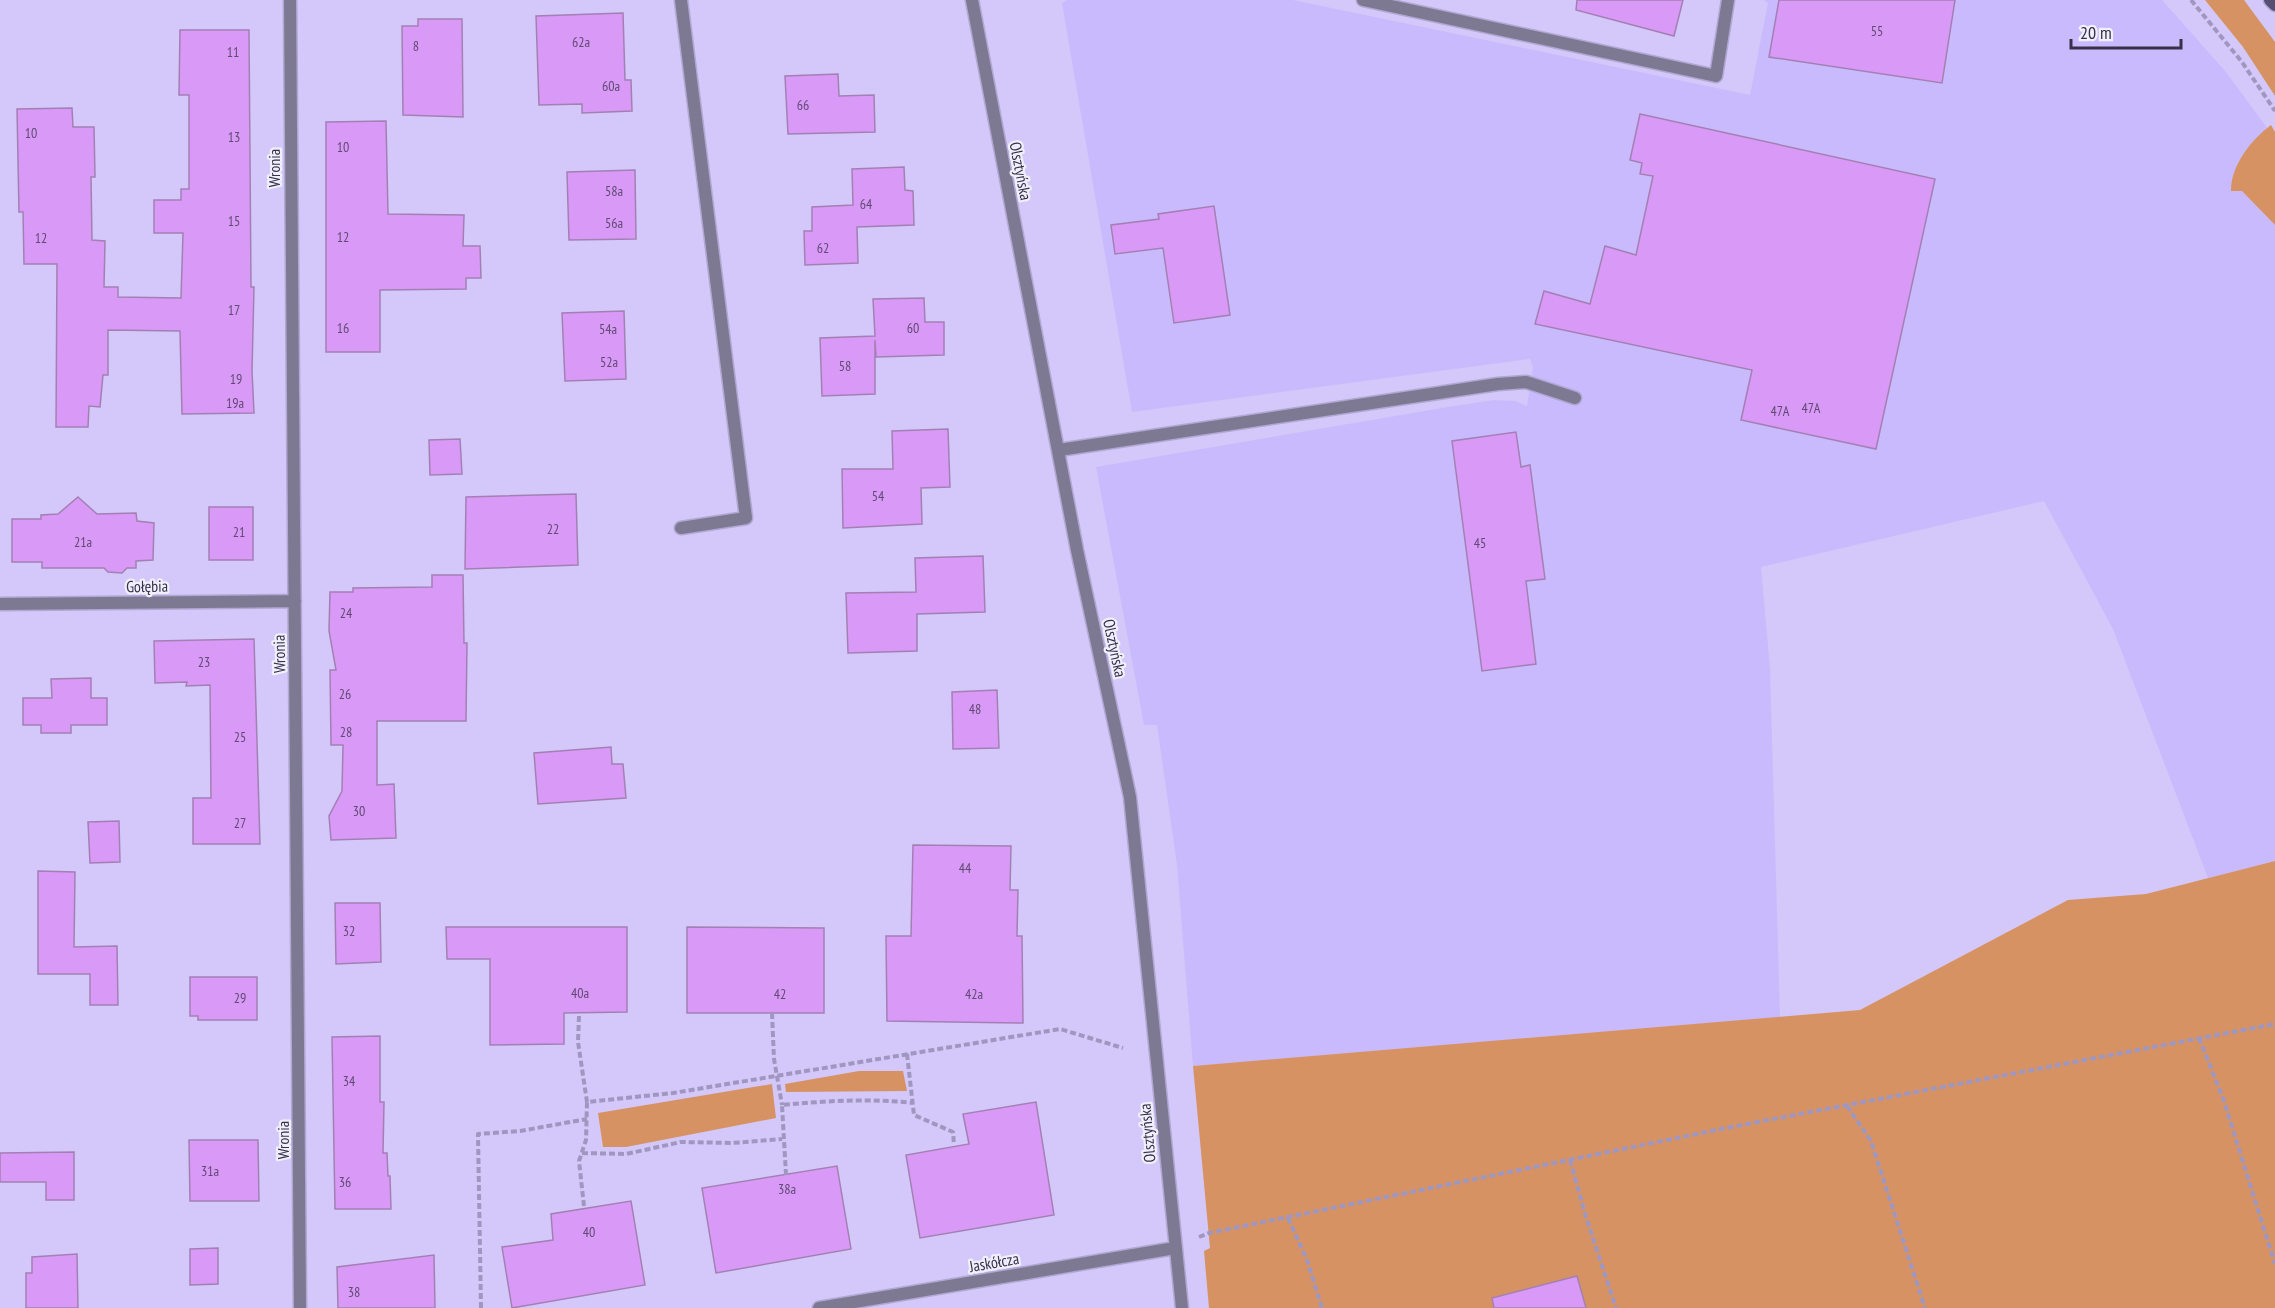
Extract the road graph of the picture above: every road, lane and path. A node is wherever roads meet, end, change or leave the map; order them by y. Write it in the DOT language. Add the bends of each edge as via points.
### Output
graph roads {
  1 [pos="290,0"];
  2 [pos="681,0"];
  3 [pos="972,0"];
  4 [pos="1363,0"];
  5 [pos="1728,0"];
  6 [pos="2192,0"];
  7 [pos="2270,0"];
  8 [pos="2275,5"];
  9 [pos="2275,111"];
  10 [pos="1575,398"];
  11 [pos="1059,450"];
  12 [pos="681,528"];
  13 [pos="295,601"];
  14 [pos="0,604"];
  15 [pos="772,1013"];
  16 [pos="579,1016"];
  17 [pos="2275,1024"];
  18 [pos="2199,1038"];
  19 [pos="1123,1048"];
  20 [pos="907,1054"];
  21 [pos="777,1075"];
  22 [pos="587,1102"];
  23 [pos="913,1103"];
  24 [pos="782,1105"];
  25 [pos="1847,1106"];
  26 [pos="586,1119"];
  27 [pos="782,1138"];
  28 [pos="954,1145"];
  29 [pos="582,1153"];
  30 [pos="1570,1160"];
  31 [pos="786,1175"];
  32 [pos="584,1206"];
  33 [pos="1288,1218"];
  34 [pos="1209,1233"];
  35 [pos="1175,1248"];
  36 [pos="2275,1264"];
  37 [pos="300,1308"];
  38 [pos="481,1308"];
  39 [pos="819,1308"];
  40 [pos="1182,1308"];
  41 [pos="1322,1308"];
  42 [pos="1616,1308"];
  43 [pos="1925,1308"];
  1 -- 13 [label="street, Wronia"];
  2 -- 12 [label="street" via="746,518"];
  3 -- 11 [label="street, Olsztyńska"];
  4 -- 5 [label="street" via="1716,76"];
  6 -- 9 [label="path"];
  7 -- 8 [label="main road"];
  10 -- 11 [label="street" via="1526,382 1498,384"];
  11 -- 35 [label="street, Olsztyńska" via="1130,797"];
  13 -- 14 [label="street, Gołębia"];
  13 -- 37 [label="street, Wronia"];
  15 -- 21 [label="path"];
  16 -- 22 [label="path" via="578,1042"];
  17 -- 18 [label="path"];
  18 -- 25 [label="path"];
  18 -- 36 [label="path" via="2223,1098"];
  19 -- 20 [label="path" via="1060,1029"];
  20 -- 21 [label="path"];
  20 -- 23 [label="path"];
  21 -- 22 [label="path" via="672,1093"];
  21 -- 24 [label="path"];
  22 -- 26 [label="path"];
  23 -- 24 [label="path" via="831,1100"];
  23 -- 28 [label="path" via="914,1115 953,1132"];
  24 -- 27 [label="path"];
  25 -- 30 [label="path"];
  25 -- 43 [label="path" via="1871,1141"];
  26 -- 29 [label="path"];
  26 -- 38 [label="path" via="478,1134"];
  27 -- 29 [label="path" via="732,1143 681,1142 626,1154"];
  27 -- 31 [label="path"];
  29 -- 32 [label="path" via="579,1161"];
  30 -- 33 [label="path"];
  30 -- 42 [label="path"];
  33 -- 34 [label="path"];
  33 -- 41 [label="path"];
  35 -- 39 [label="street, Jaskółcza"];
  35 -- 40 [label="street, Olsztyńska"];
}
